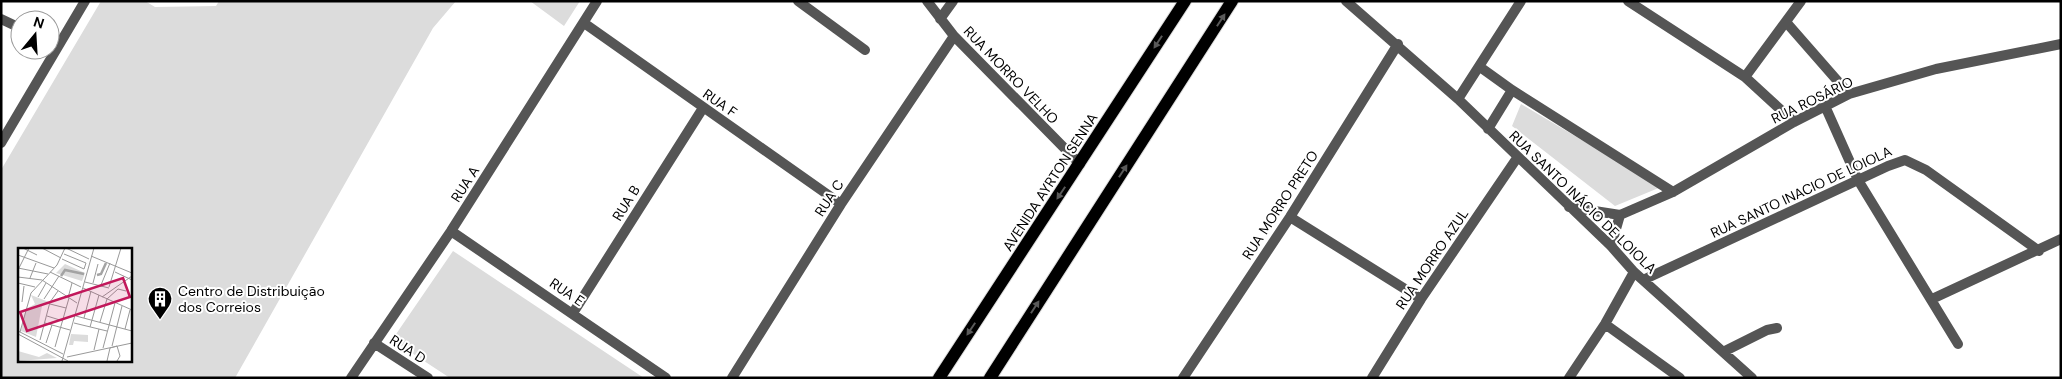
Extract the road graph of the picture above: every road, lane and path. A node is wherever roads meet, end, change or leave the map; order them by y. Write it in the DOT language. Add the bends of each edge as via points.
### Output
graph roads {
  1 [pos="85,1"];
  2 [pos="597,1"];
  3 [pos="798,1"];
  4 [pos="927,1"];
  5 [pos="953,1"];
  6 [pos="1185,1"];
  7 [pos="1232,1"];
  8 [pos="1346,1"];
  9 [pos="1521,1"];
  10 [pos="1628,1"];
  11 [pos="1801,1"];
  12 [pos="940,19"];
  13 [pos="1786,22"];
  14 [pos="584,23"];
  15 [pos="60,35"];
  16 [pos="954,36"];
  17 [pos="1398,44"];
  18 [pos="2061,44"];
  19 [pos="865,50"];
  20 [pos="44,60"];
  21 [pos="1480,67"];
  22 [pos="1745,76"];
  23 [pos="1512,90"];
  24 [pos="1849,94"];
  25 [pos="1458,99"];
  26 [pos="1825,106"];
  27 [pos="703,108"];
  28 [pos="1794,122"];
  29 [pos="5,128"];
  30 [pos="1488,129"];
  31 [pos="1,143"];
  32 [pos="1517,158"];
  33 [pos="1080,164"];
  34 [pos="1858,180"];
  35 [pos="1673,192"];
  36 [pos="841,204"];
  37 [pos="1569,207"];
  38 [pos="1620,215"];
  39 [pos="1290,217"];
  40 [pos="451,231"];
  41 [pos="2061,239"];
  42 [pos="1611,246"];
  43 [pos="2039,251"];
  44 [pos="1634,272"];
  45 [pos="1643,280"];
  46 [pos="1421,299"];
  47 [pos="1932,299"];
  48 [pos="573,313"];
  49 [pos="1604,324"];
  50 [pos="1777,328"];
  51 [pos="374,343"];
  52 [pos="1958,344"];
  53 [pos="1723,352"];
  54 [pos="351,378"];
  55 [pos="428,378"];
  56 [pos="666,378"];
  57 [pos="732,378"];
  58 [pos="939,378"];
  59 [pos="990,378"];
  60 [pos="1183,378"];
  61 [pos="1372,378"];
  62 [pos="1569,378"];
  63 [pos="1680,378"];
  64 [pos="1752,378"];
  1 -- 15 [label="street"];
  2 -- 14 [label="street, RUA A"];
  3 -- 19 [label="street"];
  4 -- 12 [label="street, RUA MORRO VELHO"];
  5 -- 12 [label="street"];
  6 -- 33 [label="main road, AVENIDA AYRTON SENNA, one-way"];
  59 -- 7 [label="main road, one-way"];
  8 -- 17 [label="street"];
  9 -- 21 [label="street"];
  10 -- 22 [label="street"];
  11 -- 13 [label="street"];
  12 -- 16 [label="street, RUA MORRO VELHO"];
  13 -- 22 [label="street"];
  13 -- 24 [label="street"];
  14 -- 27 [label="street, RUA F"];
  14 -- 40 [label="street, RUA A"];
  16 -- 33 [label="street, RUA MORRO VELHO"];
  16 -- 36 [label="street, RUA C"];
  17 -- 25 [label="street, RUA SANTO INÁCIO DE LOIOLA"];
  17 -- 39 [label="street, RUA MORRO PRETO"];
  18 -- 24 [label="street, RUA ROSÁRIO" via="1936,69"];
  20 -- 29 [label="street"];
  21 -- 23 [label="street"];
  21 -- 25 [label="street"];
  22 -- 28 [label="street"];
  23 -- 30 [label="street"];
  23 -- 35 [label="street"];
  24 -- 26 [label="street, RUA ROSÁRIO"];
  25 -- 30 [label="street, RUA SANTO INÁCIO DE LOIOLA"];
  26 -- 28 [label="street, RUA ROSÁRIO"];
  26 -- 34 [label="street"];
  27 -- 36 [label="street, RUA F"];
  27 -- 48 [label="street, RUA B"];
  28 -- 35 [label="street, RUA ROSÁRIO"];
  29 -- 31 [label="street"];
  30 -- 32 [label="street, RUA SANTO INÁCIO DE LOIOLA"];
  32 -- 37 [label="street, RUA SANTO INÁCIO DE LOIOLA"];
  32 -- 46 [label="street, RUA MORRO AZUL"];
  33 -- 58 [label="main road, AVENIDA AYRTON SENNA, one-way"];
  34 -- 43 [label="street, RUA SANTO INACIO DE LOIOLA" via="1897,162 1912,162"];
  34 -- 45 [label="street, RUA SANTO INACIO DE LOIOLA"];
  34 -- 47 [label="street"];
  35 -- 38 [label="street, RUA ROSÁRIO"];
  36 -- 57 [label="street, RUA C"];
  37 -- 38 [label="street"];
  37 -- 42 [label="street, RUA SANTO INÁCIO DE LOIOLA"];
  38 -- 42 [label="street"];
  39 -- 46 [label="street"];
  39 -- 60 [label="street, RUA MORRO PRETO"];
  40 -- 48 [label="street, RUA E"];
  40 -- 51 [label="street, RUA A"];
  41 -- 43 [label="street"];
  42 -- 44 [label="street, RUA SANTO INÁCIO DE LOIOLA"];
  43 -- 47 [label="street"];
  44 -- 45 [label="street, RUA SANTO INÁCIO DE LOIOLA"];
  44 -- 49 [label="street"];
  45 -- 53 [label="street, RUA SANTO INÁCIO DE LOIOLA"];
  46 -- 61 [label="street, RUA MORRO AZUL"];
  47 -- 52 [label="street"];
  48 -- 56 [label="street, RUA E"];
  49 -- 62 [label="street"];
  49 -- 63 [label="street"];
  50 -- 53 [label="street"];
  51 -- 54 [label="street, RUA A"];
  51 -- 55 [label="street, RUA D"];
  53 -- 64 [label="street, RUA SANTO INÁCIO DE LOIOLA"];
}
